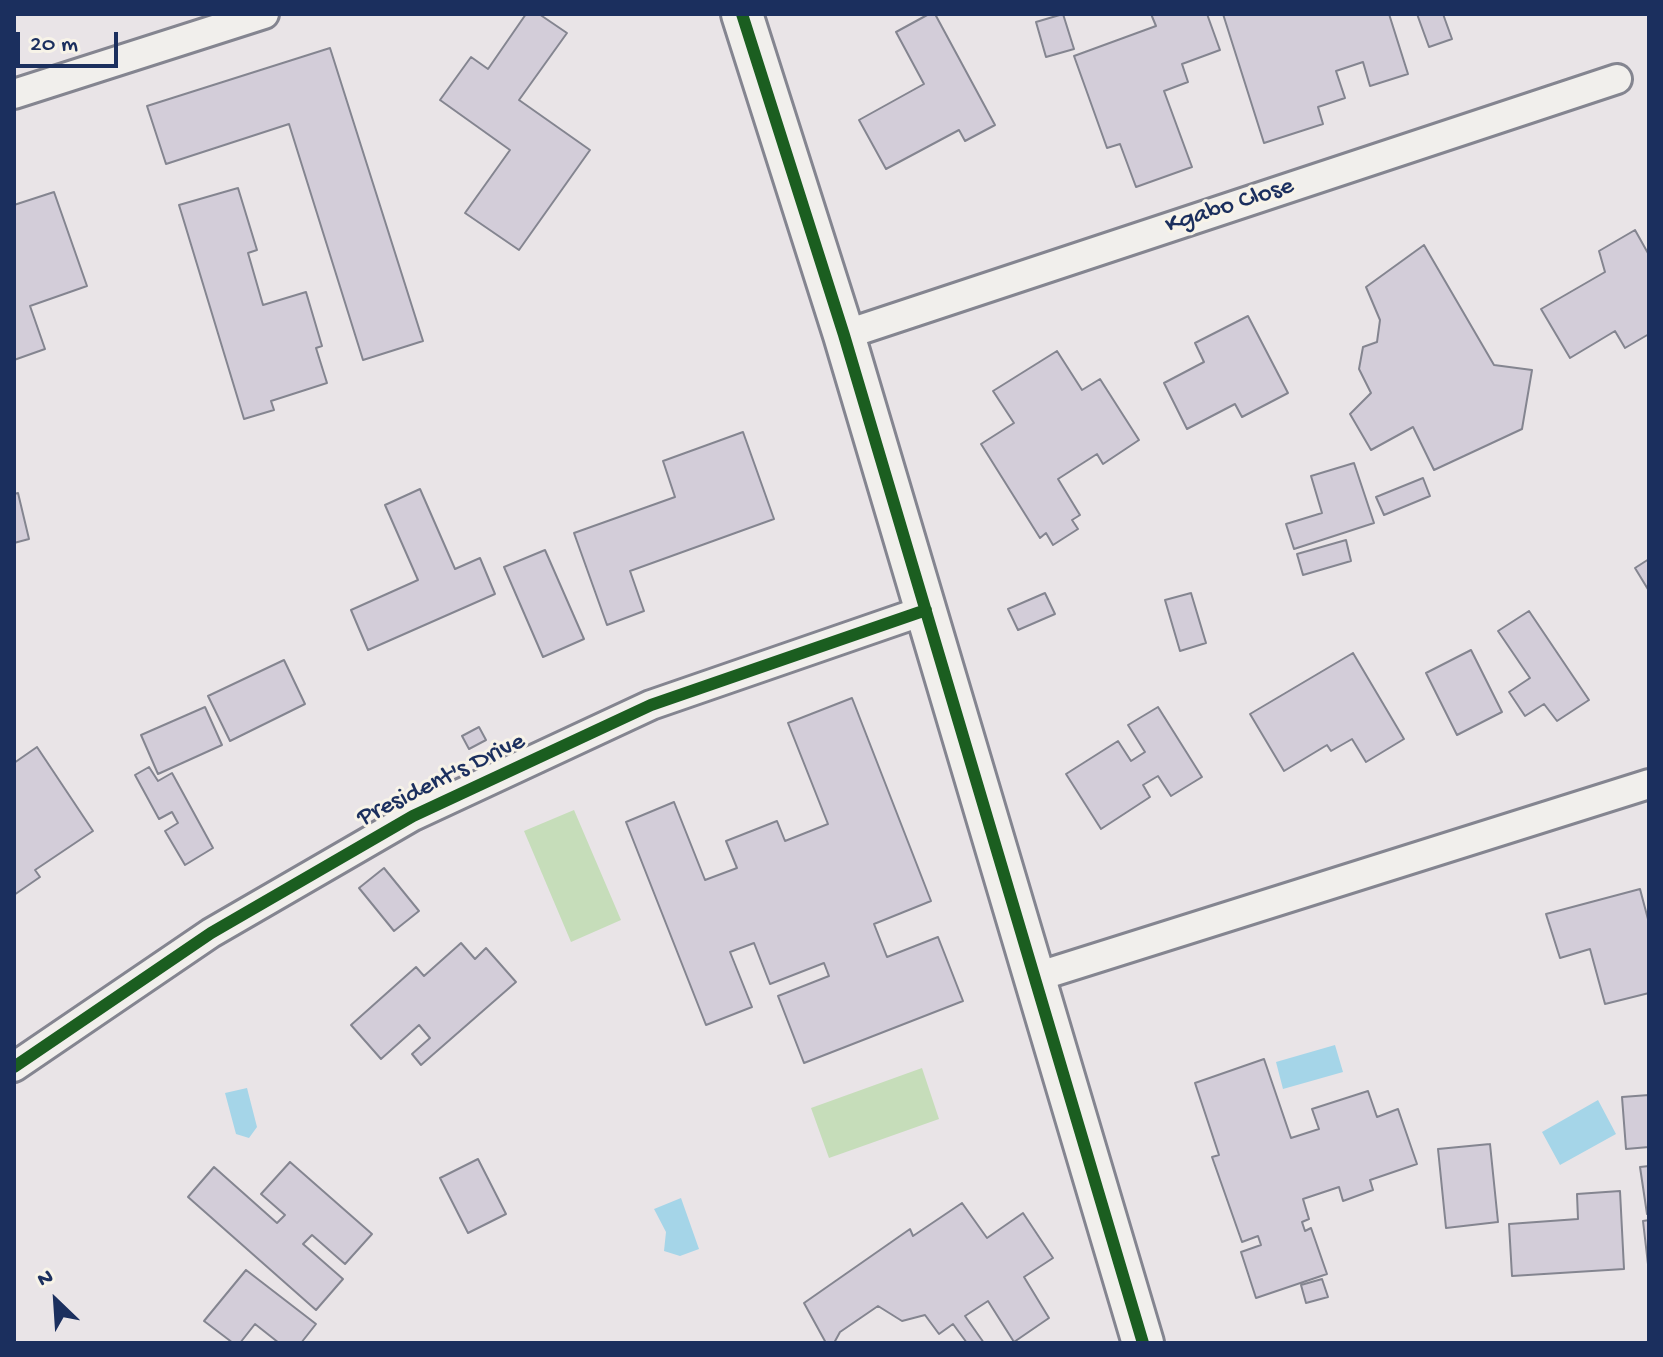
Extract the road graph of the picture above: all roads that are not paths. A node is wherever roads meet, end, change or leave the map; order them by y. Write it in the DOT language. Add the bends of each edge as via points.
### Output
graph roads {
  1 [pos="264,14"];
  2 [pos="742,14"];
  3 [pos="1617,79"];
  4 [pos="14,94"];
  5 [pos="844,335"];
  6 [pos="926,610"];
  7 [pos="1649,784"];
  8 [pos="1036,977"];
  9 [pos="14,1067"];
  10 [pos="1143,1343"];
  1 -- 4 [label="street"];
  2 -- 5 [label="street"];
  3 -- 5 [label="street, Kgabo Close"];
  5 -- 6 [label="street"];
  6 -- 8 [label="street"];
  6 -- 9 [label="street, President's Drive" via="651,705 413,816 211,933"];
  7 -- 8 [label="street"];
  8 -- 10 [label="street"];
}
